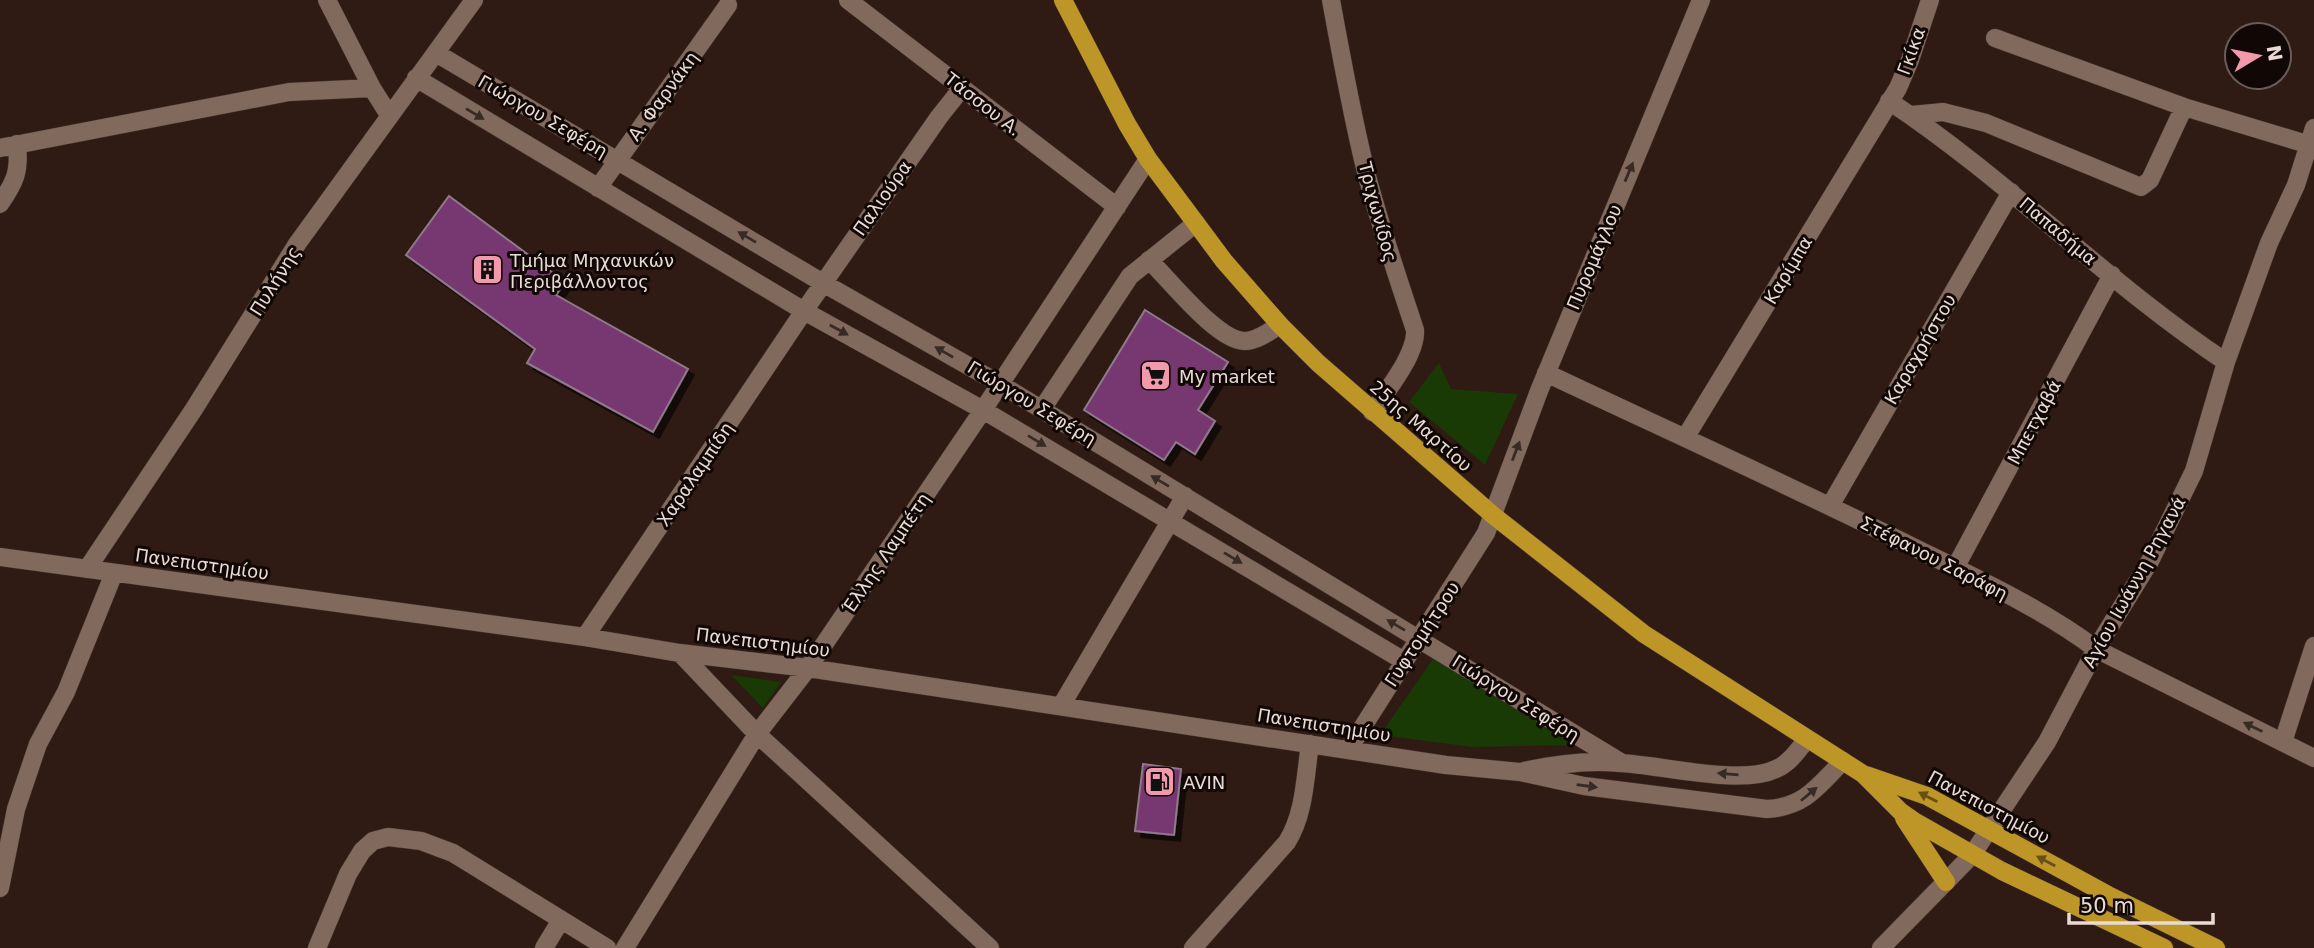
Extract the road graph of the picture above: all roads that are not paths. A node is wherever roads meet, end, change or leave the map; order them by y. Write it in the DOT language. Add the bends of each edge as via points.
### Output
graph roads {
  1 [pos="327,0"];
  2 [pos="474,0"];
  3 [pos="848,0"];
  4 [pos="1063,0"];
  5 [pos="1331,0"];
  6 [pos="1701,0"];
  7 [pos="1930,0"];
  8 [pos="728,5"];
  9 [pos="1995,38"];
  10 [pos="436,53"];
  11 [pos="416,78"];
  12 [pos="372,88"];
  13 [pos="962,88"];
  14 [pos="1889,101"];
  15 [pos="2184,107"];
  16 [pos="389,115"];
  17 [pos="1911,115"];
  18 [pos="2312,136"];
  19 [pos="9,146"];
  20 [pos="617,159"];
  21 [pos="1148,159"];
  22 [pos="598,188"];
  23 [pos="2011,192"];
  24 [pos="0,204"];
  25 [pos="1117,207"];
  26 [pos="1196,223"];
  27 [pos="1149,260"];
  28 [pos="2112,275"];
  29 [pos="823,283"];
  30 [pos="804,311"];
  31 [pos="1280,325"];
  32 [pos="2226,362"];
  33 [pos="1546,373"];
  34 [pos="1000,383"];
  35 [pos="1042,409"];
  36 [pos="983,410"];
  37 [pos="1373,412"];
  38 [pos="1685,438"];
  39 [pos="1185,496"];
  40 [pos="1830,506"];
  41 [pos="1494,516"];
  42 [pos="1170,520"];
  43 [pos="0,557"];
  44 [pos="1955,568"];
  45 [pos="86,569"];
  46 [pos="114,573"];
  47 [pos="585,637"];
  48 [pos="1419,638"];
  49 [pos="2314,646"];
  50 [pos="2096,649"];
  51 [pos="680,653"];
  52 [pos="1404,661"];
  53 [pos="808,668"];
  54 [pos="1061,706"];
  55 [pos="757,734"];
  56 [pos="1807,739"];
  57 [pos="2283,742"];
  58 [pos="1310,744"];
  59 [pos="1348,750"];
  60 [pos="2314,758"];
  61 [pos="1843,761"];
  62 [pos="1622,763"];
  63 [pos="1520,772"];
  64 [pos="1863,774"];
  65 [pos="1900,812"];
  66 [pos="1988,830"];
  67 [pos="1972,855"];
  68 [pos="1947,882"];
  69 [pos="0,888"];
  70 [pos="561,920"];
  71 [pos="317,948"];
  72 [pos="544,948"];
  73 [pos="607,948"];
  74 [pos="625,948"];
  75 [pos="990,948"];
  76 [pos="1193,948"];
  77 [pos="1881,948"];
  78 [pos="2164,948"];
  79 [pos="2216,948"];
  1 -- 12 [label="street"];
  2 -- 10 [label="street, Πυλήνης"];
  3 -- 13 [label="street, Τάσσου Α."];
  4 -- 21 [label="main road, 25ης Μαρτίου"];
  5 -- 37 [label="street, Τριχωνίδος" via="1365,166 1415,330 1411,350"];
  33 -- 6 [label="street, Πυρομάγλου, one-way"];
  7 -- 14 [label="street, Γκίκα" via="1910,60"];
  8 -- 20 [label="street, Α. Φαρνάκη"];
  9 -- 15 [label="street"];
  10 -- 11 [label="street, Πυλήνης"];
  10 -- 20 [label="street, Γιώργου Σεφέρη"];
  11 -- 16 [label="street, Πυλήνης"];
  11 -- 22 [label="street, Γιώργου Σεφέρη, one-way"];
  12 -- 16 [label="street"];
  12 -- 19 [label="street" via="289,92"];
  13 -- 25 [label="street, Τάσσου Α."];
  13 -- 29 [label="street, Παλιούρα"];
  14 -- 17 [label="street, Παπαδήμα"];
  14 -- 38 [label="street, Καρίμπα"];
  15 -- 17 [label="street" via="2150,180 2141,187 1986,123 1942,112"];
  15 -- 18 [label="street"];
  16 -- 45 [label="street, Πυλήνης" via="297,244"];
  17 -- 23 [label="street, Παπαδήμα"];
  18 -- 32 [label="street, Αγίου Ιωάννη Ρηγανά"];
  19 -- 24 [label="street" via="19,166 13,186"];
  20 -- 22 [label="street, Α. Φαρνάκη"];
  29 -- 20 [label="street, Γιώργου Σεφέρη, one-way"];
  21 -- 25 [label="street, Έλλης Λαμπέτη"];
  21 -- 26 [label="main road, 25ης Μαρτίου"];
  22 -- 30 [label="street, Γιώργου Σεφέρη"];
  23 -- 28 [label="street, Παπαδήμα"];
  23 -- 40 [label="street, Καραχρήστου"];
  25 -- 34 [label="street, Έλλης Λαμπέτη"];
  26 -- 27 [label="street"];
  26 -- 31 [label="main road, 25ης Μαρτίου"];
  27 -- 31 [label="street" via="1218,331 1233,340 1254,340"];
  27 -- 35 [label="street" via="1130,276"];
  28 -- 32 [label="street, Παπαδήμα"];
  28 -- 44 [label="street, Μπετχαβά"];
  29 -- 30 [label="street, Παλιούρα"];
  34 -- 29 [label="street, Γιώργου Σεφέρη, one-way"];
  30 -- 36 [label="street, Γιώργου Σεφέρη, one-way"];
  30 -- 47 [label="street, Χαραλαμπίδη"];
  31 -- 37 [label="main road, 25ης Μαρτίου"];
  32 -- 50 [label="street, Αγίου Ιωάννη Ρηγανά" via="2187,488 2150,561"];
  33 -- 38 [label="street, Στέφανου Σαράφη"];
  41 -- 33 [label="street, Πυρομάγλου, one-way"];
  34 -- 35 [label="street, Γιώργου Σεφέρη"];
  34 -- 36 [label="street, Έλλης Λαμπέτη"];
  39 -- 35 [label="street, Γιώργου Σεφέρη, one-way"];
  36 -- 42 [label="street, Γιώργου Σεφέρη, one-way"];
  36 -- 53 [label="street, Έλλης Λαμπέτη"];
  37 -- 41 [label="main road, 25ης Μαρτίου"];
  38 -- 40 [label="street, Στέφανου Σαράφη"];
  39 -- 42 [label="street"];
  48 -- 39 [label="street, Γιώργου Σεφέρη, one-way"];
  40 -- 44 [label="street, Στέφανου Σαράφη"];
  41 -- 48 [label="street, Γυφτομήτρου"];
  41 -- 56 [label="main road, 25ης Μαρτίου" via="1644,634"];
  42 -- 52 [label="street, Γιώργου Σεφέρη, one-way"];
  42 -- 54 [label="street"];
  43 -- 45 [label="street, Πανεπιστημίου"];
  44 -- 50 [label="street, Στέφανου Σαράφη" via="2070,630"];
  45 -- 46 [label="street, Πανεπιστημίου"];
  46 -- 47 [label="street, Πανεπιστημίου"];
  46 -- 69 [label="street" via="66,692 37,744 16,808"];
  47 -- 51 [label="street, Πανεπιστημίου"];
  48 -- 52 [label="street, Γυφτομήτρου"];
  48 -- 62 [label="street, Γιώργου Σεφέρη"];
  49 -- 57 [label="street"];
  57 -- 50 [label="street, Στέφανου Σαράφη, one-way"];
  50 -- 66 [label="street, Αγίου Ιωάννη Ρηγανά" via="2047,742"];
  51 -- 53 [label="street, Πανεπιστημίου"];
  51 -- 55 [label="street"];
  52 -- 59 [label="street, Γυφτομήτρου"];
  53 -- 54 [label="street, Πανεπιστημίου"];
  53 -- 55 [label="street, Έλλης Λαμπέτη"];
  54 -- 58 [label="street, Πανεπιστημίου"];
  55 -- 74 [label="street, Έλλης Λαμπέτη"];
  55 -- 75 [label="street"];
  56 -- 61 [label="main road, 25ης Μαρτίου"];
  56 -- 62 [label="street, Πανεπιστημίου, one-way" via="1777,769 1749,775"];
  57 -- 60 [label="street, Στέφανου Σαράφη"];
  58 -- 59 [label="street, Πανεπιστημίου"];
  58 -- 76 [label="street" via="1295,829"];
  59 -- 63 [label="street, Πανεπιστημίου"];
  63 -- 61 [label="street, Πανεπιστημίου, one-way" via="1584,786 1768,809 1802,800"];
  61 -- 64 [label="main road, 25ης Μαρτίου"];
  62 -- 63 [label="street, Πανεπιστημίου" via="1571,763"];
  64 -- 65 [label="main road"];
  66 -- 64 [label="main road, Πανεπιστημίου, one-way" via="1927,796"];
  65 -- 67 [label="main road"];
  65 -- 68 [label="main road"];
  66 -- 67 [label="street, Αγίου Ιωάννη Ρηγανά"];
  79 -- 66 [label="main road, Πανεπιστημίου, one-way"];
  67 -- 68 [label="street, Αγίου Ιωάννη Ρηγανά"];
  67 -- 78 [label="main road"];
  68 -- 77 [label="street, Αγίου Ιωάννη Ρηγανά"];
  70 -- 71 [label="street" via="453,853 421,841 388,837 373,841 362,851"];
  70 -- 72 [label="street"];
  70 -- 73 [label="street"];
}
